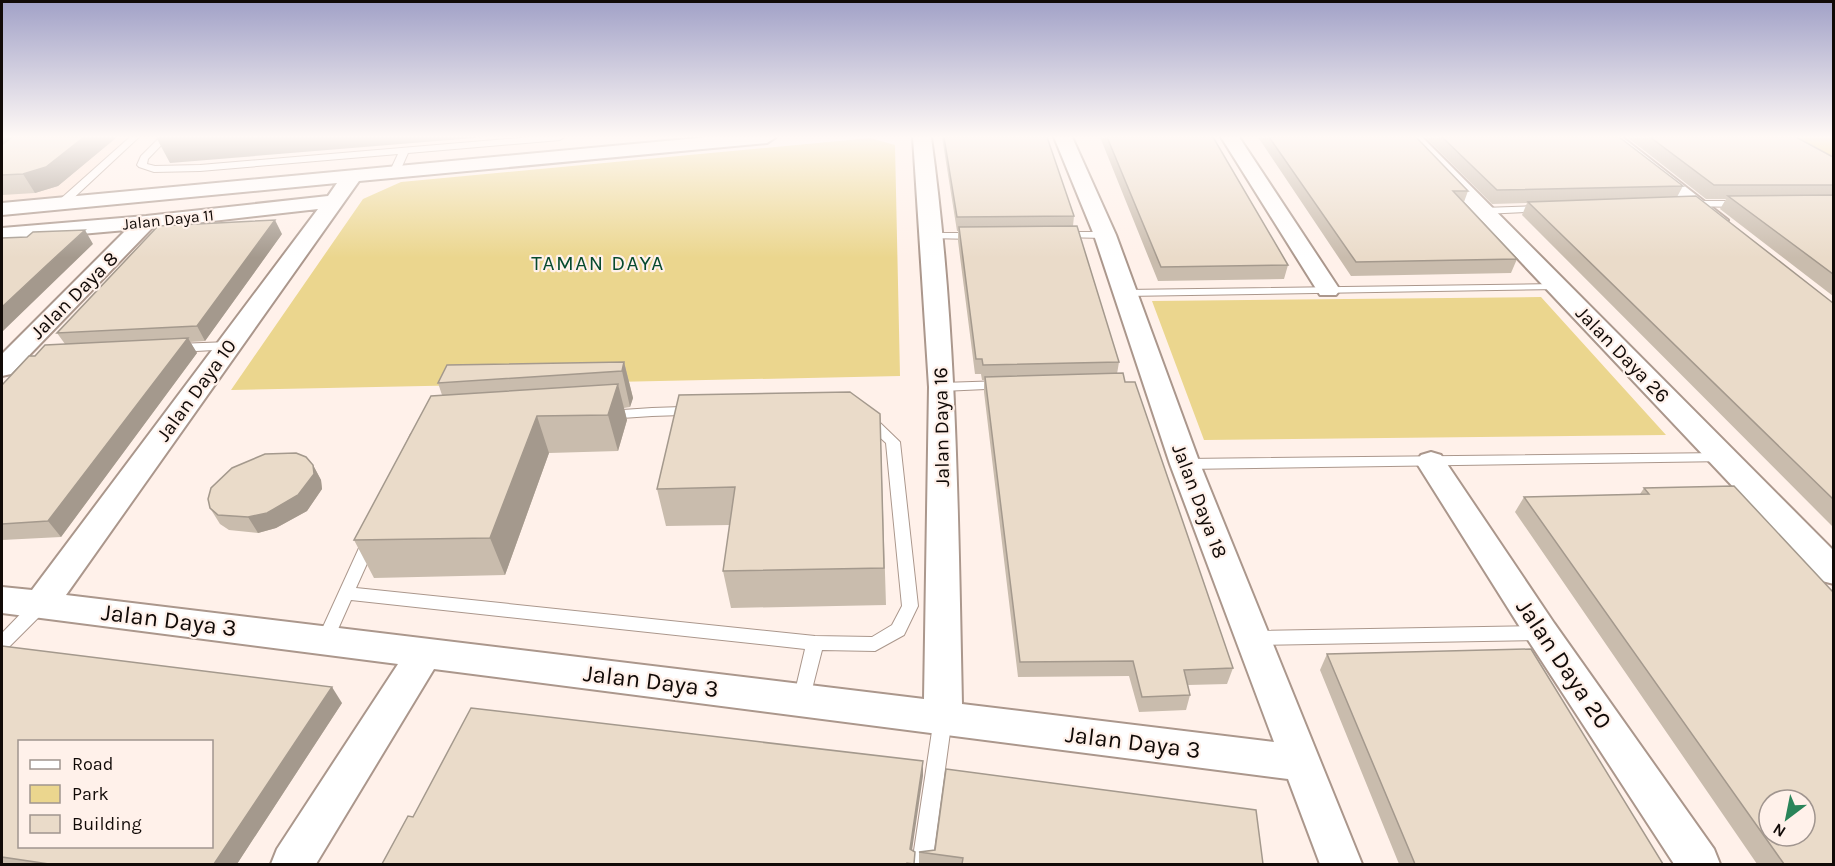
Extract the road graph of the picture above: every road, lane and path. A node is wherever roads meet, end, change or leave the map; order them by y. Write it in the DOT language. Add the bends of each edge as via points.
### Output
graph roads {
  1 [pos="90,177"];
  2 [pos="338,177"];
  3 [pos="352,177"];
  4 [pos="926,177"];
  5 [pos="1080,177"];
  6 [pos="1256,177"];
  7 [pos="1451,177"];
  8 [pos="1662,177"];
  9 [pos="335,201"];
  10 [pos="61,204"];
  11 [pos="1672,204"];
  12 [pos="1696,204"];
  13 [pos="1753,204"];
  14 [pos="1554,208"];
  15 [pos="2,209"];
  16 [pos="1483,211"];
  17 [pos="146,222"];
  18 [pos="1733,232"];
  19 [pos="2,234"];
  20 [pos="1047,235"];
  21 [pos="1105,235"];
  22 [pos="932,236"];
  23 [pos="990,236"];
  24 [pos="1557,287"];
  25 [pos="1328,290"];
  26 [pos="1125,293"];
  27 [pos="229,346"];
  28 [pos="161,349"];
  29 [pos="17,360"];
  30 [pos="1013,385"];
  31 [pos="942,387"];
  32 [pos="1723,458"];
  33 [pos="1431,462"];
  34 [pos="1185,464"];
  35 [pos="1833,572"];
  36 [pos="346,593"];
  37 [pos="2,600"];
  38 [pos="40,605"];
  39 [pos="1542,633"];
  40 [pos="1254,638"];
  41 [pos="325,640"];
  42 [pos="2,643"];
  43 [pos="815,643"];
  44 [pos="425,652"];
  45 [pos="802,700"];
  46 [pos="943,718"];
  47 [pos="1300,763"];
  48 [pos="292,864"];
  49 [pos="922,864"];
  50 [pos="1341,864"];
  51 [pos="1699,864"];
  1 -- 10 [label="lane"];
  2 -- 10 [label="street"];
  3 -- 9 [label="street, Jalan Daya 10"];
  4 -- 22 [label="street, Jalan Daya 16"];
  5 -- 21 [label="street, Jalan Daya 18"];
  6 -- 25 [label="street"];
  7 -- 16 [label="street, Jalan Daya 26"];
  8 -- 12 [label="street"];
  9 -- 17 [label="street, Jalan Daya 11"];
  9 -- 27 [label="street, Jalan Daya 10"];
  10 -- 15 [label="street"];
  11 -- 12 [label="lane"];
  12 -- 13 [label="lane"];
  12 -- 18 [label="street"];
  14 -- 16 [label="lane"];
  16 -- 24 [label="street, Jalan Daya 26"];
  17 -- 19 [label="street, Jalan Daya 11"];
  17 -- 29 [label="street, Jalan Daya 8"];
  20 -- 21 [label="lane"];
  21 -- 26 [label="street, Jalan Daya 18"];
  22 -- 23 [label="lane"];
  22 -- 31 [label="street, Jalan Daya 16"];
  24 -- 25 [label="lane"];
  24 -- 32 [label="street, Jalan Daya 26"];
  25 -- 26 [label="lane"];
  26 -- 34 [label="street, Jalan Daya 18" via="1150,382"];
  27 -- 28 [label="lane"];
  27 -- 38 [label="street, Jalan Daya 10"];
  30 -- 31 [label="lane"];
  31 -- 46 [label="street, Jalan Daya 16"];
  32 -- 33 [label="lane"];
  32 -- 35 [label="street, Jalan Daya 26"];
  33 -- 34 [label="lane"];
  33 -- 39 [label="street, Jalan Daya 20"];
  34 -- 40 [label="street, Jalan Daya 18"];
  36 -- 41 [label="lane"];
  36 -- 43 [label="lane"];
  36 -- 43 [label="lane" via="418,435 434,426 652,412 836,406 868,419 893,442 910,606 898,630 875,644"];
  37 -- 38 [label="street, Jalan Daya 3"];
  38 -- 41 [label="street, Jalan Daya 3"];
  38 -- 42 [label="lane"];
  39 -- 40 [label="lane"];
  39 -- 51 [label="street, Jalan Daya 20"];
  40 -- 47 [label="street, Jalan Daya 18"];
  41 -- 44 [label="street, Jalan Daya 3"];
  43 -- 45 [label="lane"];
  44 -- 45 [label="street, Jalan Daya 3"];
  44 -- 48 [label="street"];
  45 -- 46 [label="street, Jalan Daya 3"];
  46 -- 47 [label="street, Jalan Daya 3"];
  46 -- 49 [label="lane"];
  47 -- 50 [label="street, Jalan Daya 18"];
}
